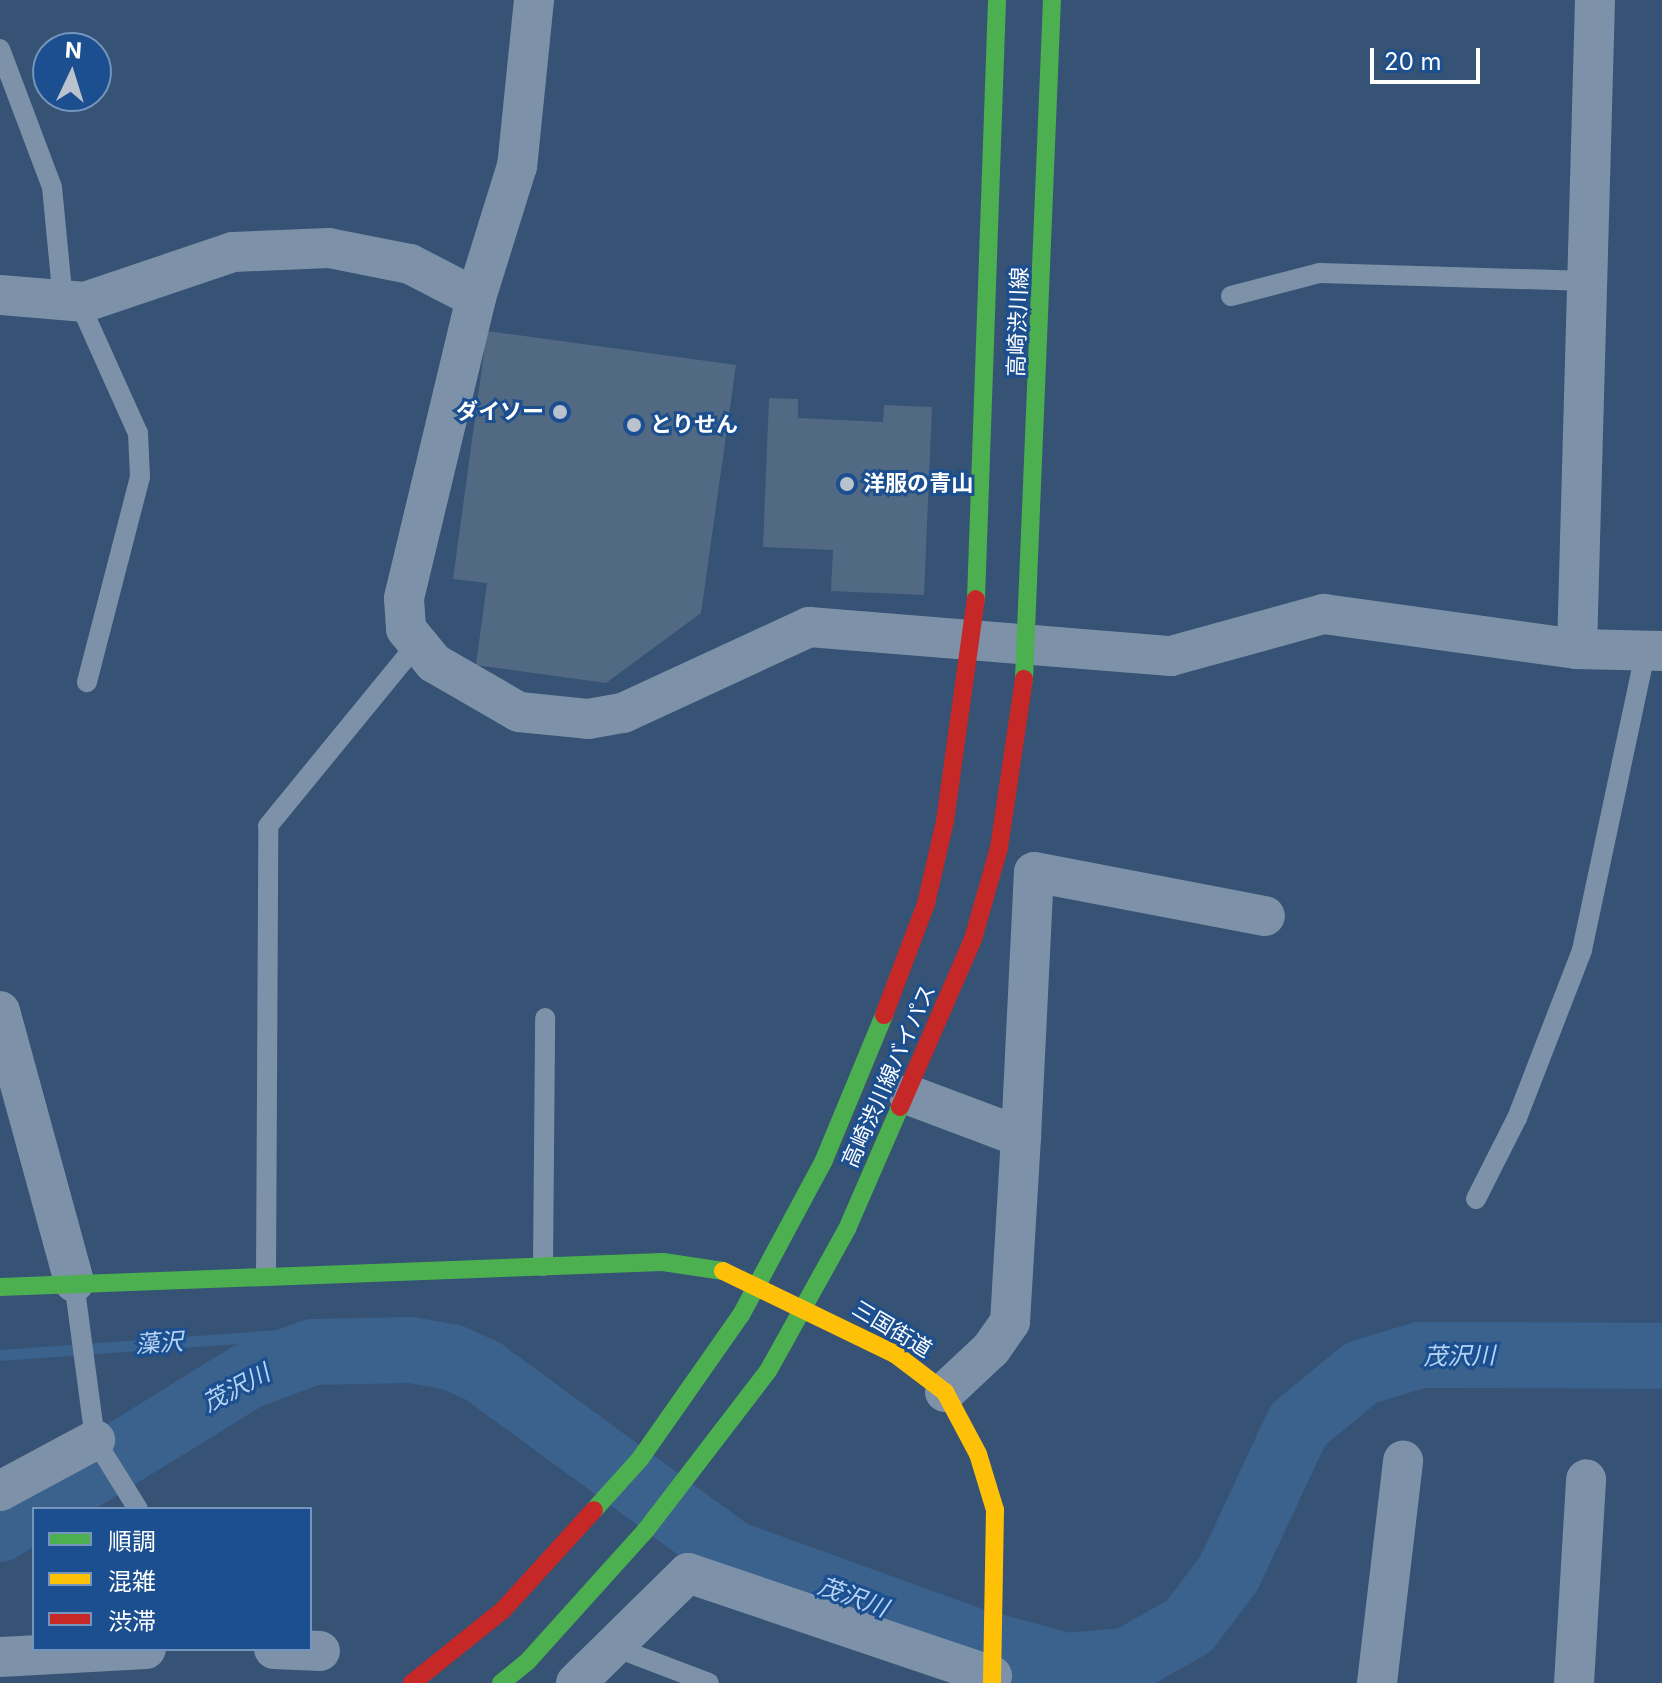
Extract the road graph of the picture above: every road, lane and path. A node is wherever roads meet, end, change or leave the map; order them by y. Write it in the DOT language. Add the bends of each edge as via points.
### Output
graph roads {
  1 [pos="534,0"];
  2 [pos="997,0"];
  3 [pos="1052,0"];
  4 [pos="1595,0"];
  5 [pos="0,49"];
  6 [pos="1587,281"];
  7 [pos="0,295"];
  8 [pos="1231,296"];
  9 [pos="476,298"];
  10 [pos="71,302"];
  11 [pos="973,639"];
  12 [pos="418,643"];
  13 [pos="1029,646"];
  14 [pos="1577,649"];
  15 [pos="1654,651"];
  16 [pos="87,682"];
  17 [pos="1265,916"];
  18 [pos="0,1011"];
  19 [pos="545,1018"];
  20 [pos="909,1095"];
  21 [pos="1021,1137"];
  22 [pos="1476,1199"];
  23 [pos="543,1266"];
  24 [pos="266,1275"];
  25 [pos="74,1282"];
  26 [pos="757,1283"];
  27 [pos="0,1287"];
  28 [pos="806,1308"];
  29 [pos="945,1392"];
  30 [pos="95,1440"];
  31 [pos="1403,1461"];
  32 [pos="1586,1479"];
  33 [pos="0,1491"];
  34 [pos="137,1507"];
  35 [pos="617,1648"];
  36 [pos="110,1651"];
  37 [pos="312,1651"];
  38 [pos="320,1651"];
  39 [pos="0,1657"];
  40 [pos="992,1679"];
  41 [pos="412,1683"];
  42 [pos="501,1683"];
  43 [pos="576,1683"];
  44 [pos="709,1683"];
  45 [pos="1377,1683"];
  46 [pos="1574,1683"];
  1 -- 9 [label="street" via="517,166"];
  2 -- 11 [label="main road, 高崎渋川線" via="980,574"];
  3 -- 13 [label="main road, 高崎渋川線"];
  4 -- 6 [label="street"];
  5 -- 10 [label="lane" via="52,187"];
  6 -- 8 [label="lane" via="1319,273"];
  6 -- 14 [label="street"];
  7 -- 10 [label="street"];
  9 -- 10 [label="street" via="410,264 329,248 233,252"];
  9 -- 12 [label="street" via="404,599 406,629"];
  10 -- 16 [label="lane" via="138,433 140,477"];
  11 -- 12 [label="street" via="809,627 623,713 588,719 519,712 434,663"];
  11 -- 13 [label="street"];
  11 -- 26 [label="main road, 高崎渋川線バイパス" via="945,821 916,932 824,1160"];
  12 -- 24 [label="lane" via="268,826"];
  13 -- 14 [label="street" via="1171,656 1324,614"];
  13 -- 20 [label="main road, 高崎渋川線バイパス" via="999,848 973,939"];
  14 -- 15 [label="street"];
  15 -- 22 [label="lane" via="1582,950 1517,1118"];
  17 -- 21 [label="street" via="1034,872"];
  18 -- 25 [label="street"];
  19 -- 23 [label="lane"];
  20 -- 21 [label="street"];
  20 -- 28 [label="main road, 高崎渋川線バイパス"];
  21 -- 29 [label="street" via="1010,1322 991,1349"];
  23 -- 24 [label="main road, 三国街道"];
  23 -- 26 [label="main road, 三国街道" via="663,1262 718,1269"];
  24 -- 25 [label="main road, 三国街道"];
  25 -- 27 [label="main road, 三国街道"];
  25 -- 30 [label="lane"];
  26 -- 28 [label="main road, 三国街道"];
  26 -- 41 [label="main road, 高崎渋川線バイパス" via="717,1352 640,1459 503,1610"];
  28 -- 29 [label="main road, 三国街道" via="895,1354"];
  28 -- 42 [label="main road, 高崎渋川線バイパス" via="760,1383 685,1483 528,1661"];
  29 -- 40 [label="main road, 三国街道" via="978,1454 995,1510"];
  30 -- 33 [label="street"];
  30 -- 34 [label="lane"];
  31 -- 45 [label="street"];
  32 -- 46 [label="street"];
  35 -- 40 [label="street" via="688,1573"];
  35 -- 43 [label="street"];
  35 -- 44 [label="lane"];
  36 -- 39 [label="street"];
  37 -- 38 [label="street"];
}
